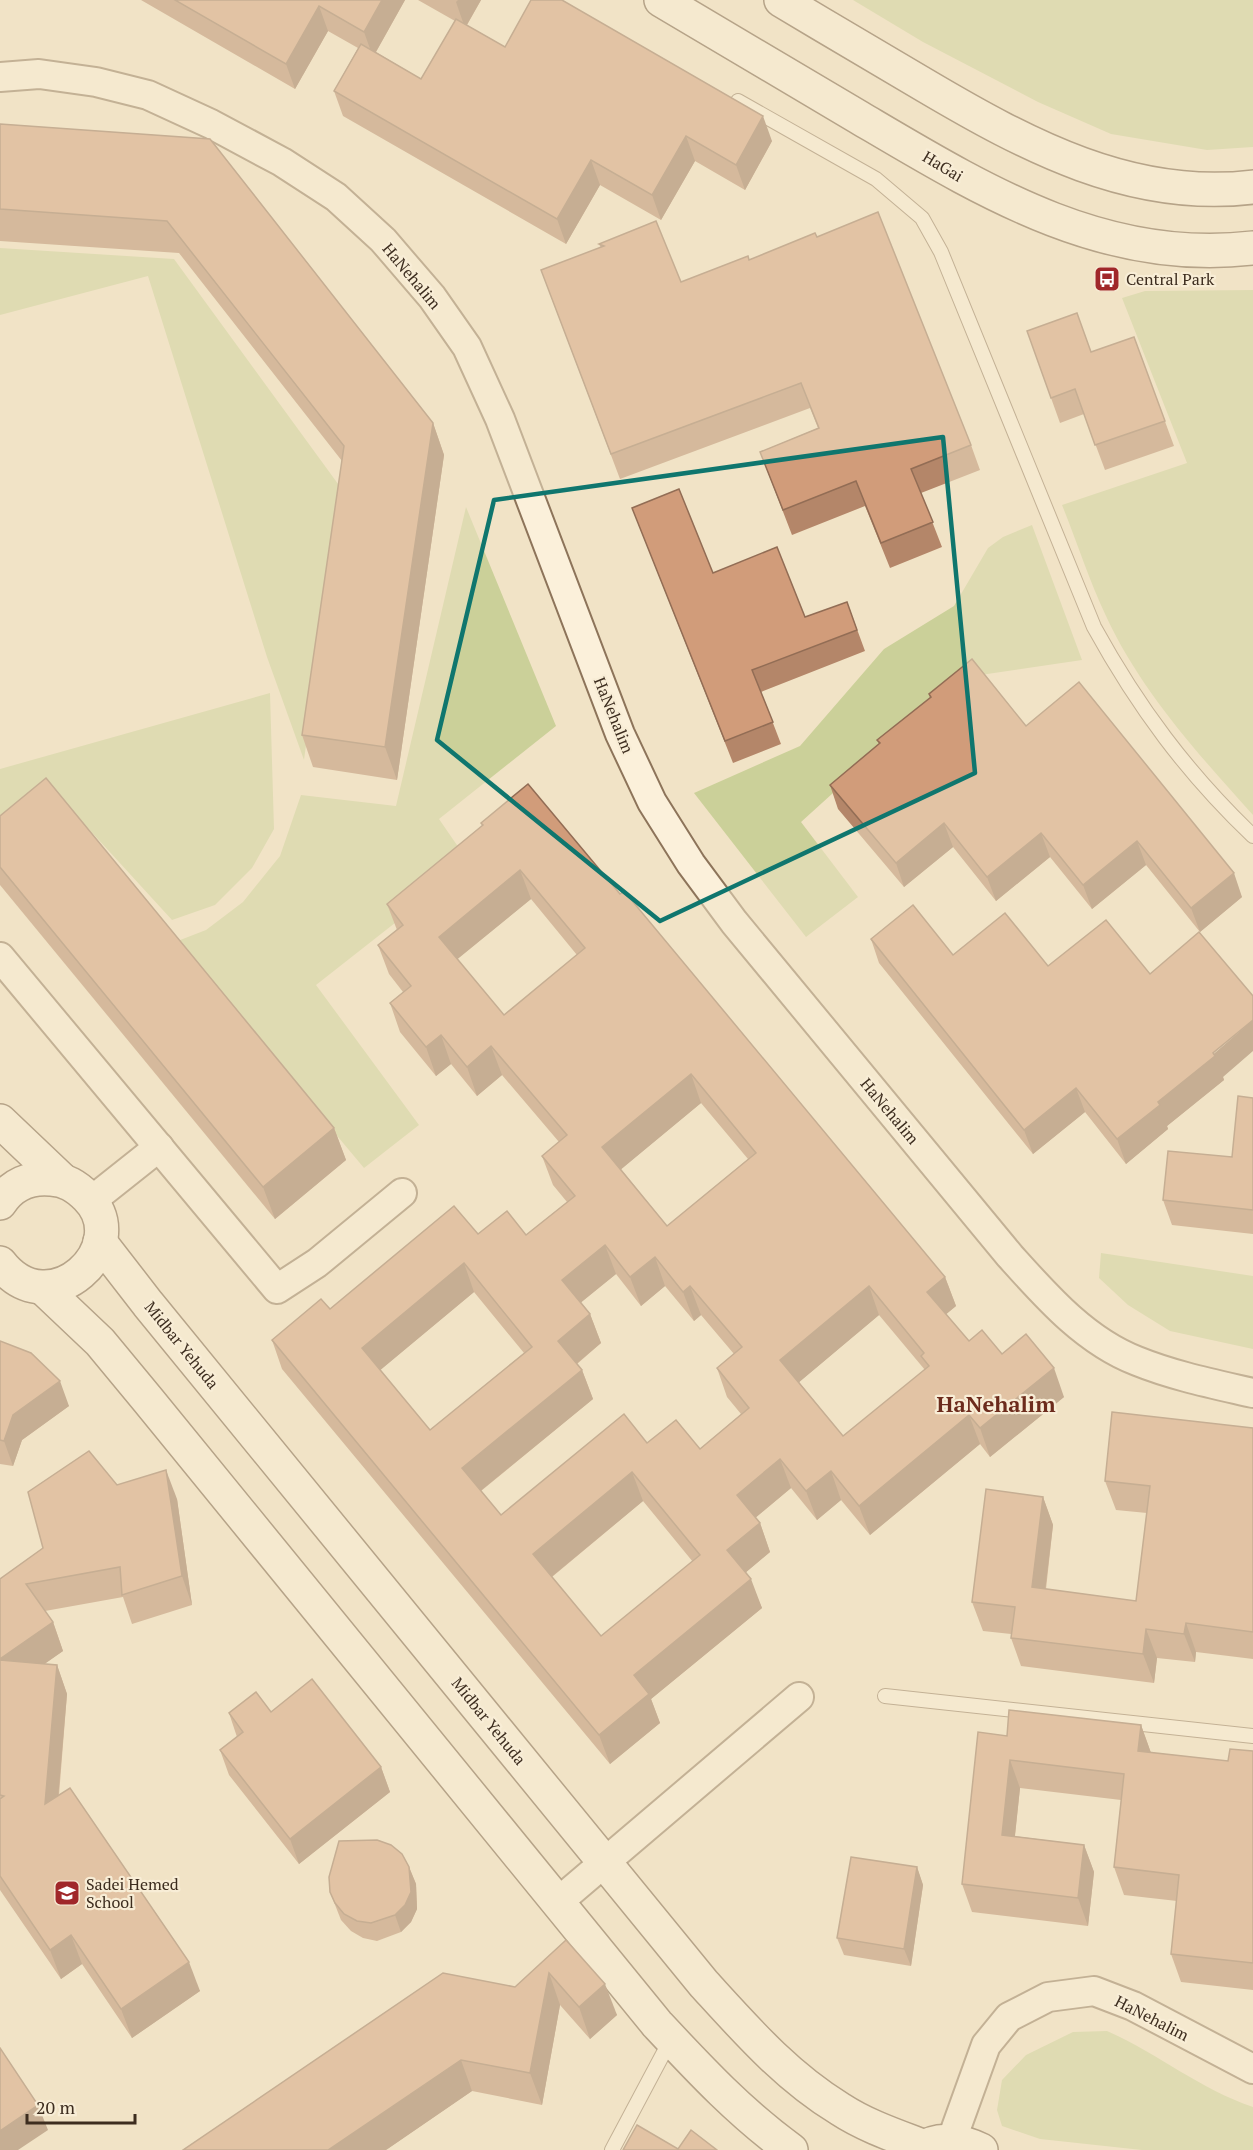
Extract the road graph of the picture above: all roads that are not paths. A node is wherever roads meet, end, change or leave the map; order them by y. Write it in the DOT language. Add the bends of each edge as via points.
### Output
graph roads {
  1 [pos="661,0"];
  2 [pos="781,0"];
  3 [pos="0,77"];
  4 [pos="722,93"];
  5 [pos="1253,187"];
  6 [pos="1253,248"];
  7 [pos="1253,836"];
  8 [pos="0,957"];
  9 [pos="0,1121"];
  10 [pos="159,1147"];
  11 [pos="61,1179"];
  12 [pos="402,1193"];
  13 [pos="91,1202"];
  14 [pos="0,1203"];
  15 [pos="100,1242"];
  16 [pos="17,1281"];
  17 [pos="1253,1393"];
  18 [pos="885,1696"];
  19 [pos="799,1697"];
  20 [pos="1253,1736"];
  21 [pos="605,1862"];
  22 [pos="558,1902"];
  23 [pos="671,2039"];
  24 [pos="1253,2069"];
  25 [pos="944,2147"];
  26 [pos="612,2150"];
  27 [pos="791,2150"];
  1 -- 6 [label="street, HaGai" via="970,183 1033,212 1079,230 1137,245"];
  2 -- 5 [label="street" via="998,129 1057,157 1148,184"];
  3 -- 17 [label="street, HaNehalim" via="39,74 148,95 282,162 336,197 383,240 432,297 467,346 500,419 620,734 652,802 734,922 1053,1303 1091,1334 1136,1360"];
  4 -- 7 [label="lane" via="876,179 922,218 940,252 1094,627 1126,686 1167,742 1223,808"];
  8 -- 10 [label="street"];
  9 -- 11 [label="street"];
  10 -- 12 [label="street" via="277,1289 317,1263"];
  10 -- 13 [label="street"];
  11 -- 13 [label="street" via="78,1188"];
  11 -- 14 [label="street" via="38,1178 19,1184"];
  13 -- 15 [label="street" via="100,1222"];
  15 -- 16 [label="street" via="81,1274 62,1286"];
  15 -- 21 [label="street, Midbar Yehuda"];
  16 -- 22 [label="street" via="99,1342"];
  18 -- 20 [label="lane"];
  19 -- 21 [label="street"];
  21 -- 22 [label="street"];
  21 -- 25 [label="street, Midbar Yehuda" via="704,1984 783,2066 841,2110 877,2128"];
  22 -- 23 [label="street"];
  23 -- 26 [label="lane"];
  23 -- 27 [label="street" via="743,2114"];
  24 -- 25 [label="street, HaNehalim" via="1133,2006 1094,1991 1048,1997 1009,2017 986,2045"];
}
